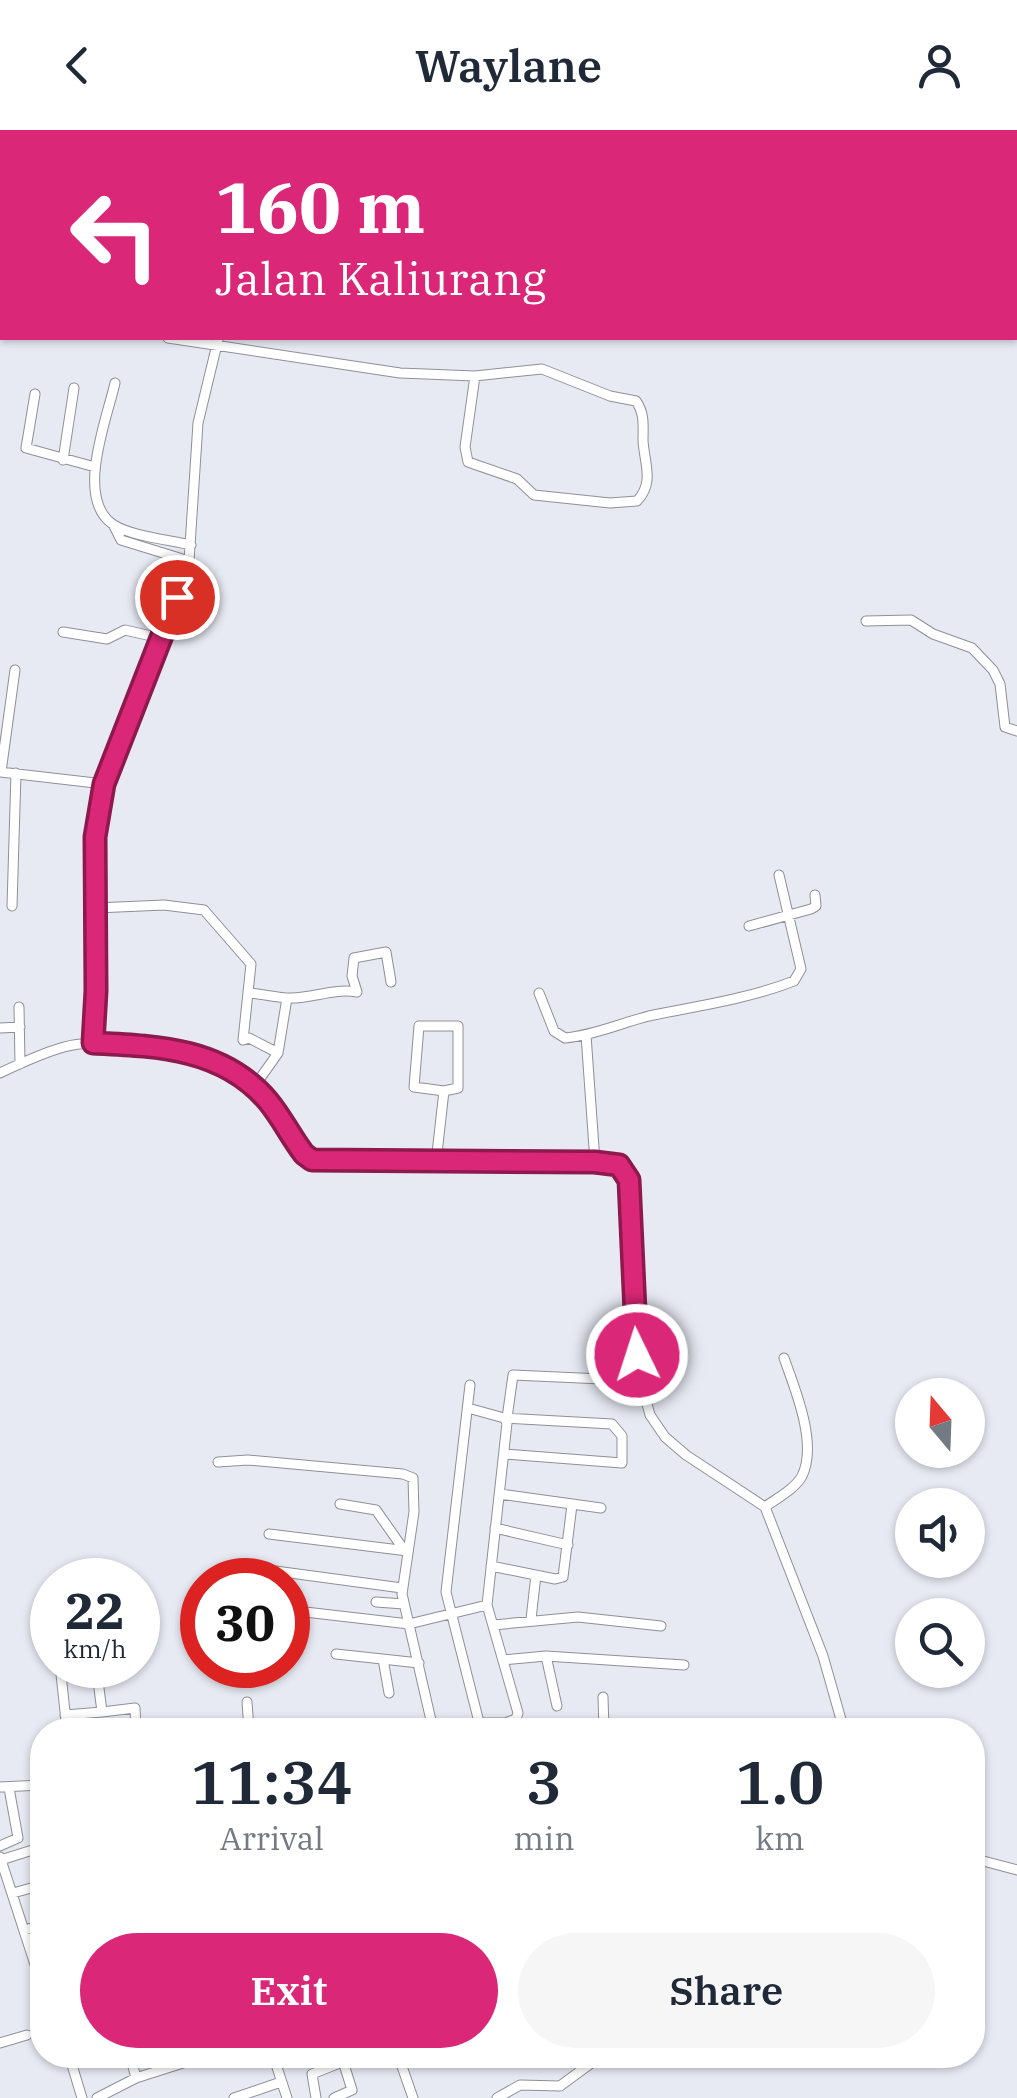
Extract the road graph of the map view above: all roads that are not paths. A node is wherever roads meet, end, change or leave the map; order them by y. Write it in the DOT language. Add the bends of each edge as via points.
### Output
graph roads {
  1 [pos="218,340"];
  2 [pos="475,376"];
  3 [pos="115,383"];
  4 [pos="74,388"];
  5 [pos="35,394"];
  6 [pos="63,460"];
  7 [pos="95,467"];
  8 [pos="114,526"];
  9 [pos="191,544"];
  10 [pos="189,561"];
  11 [pos="866,622"];
  12 [pos="63,632"];
  13 [pos="160,638"];
  14 [pos="14,670"];
  15 [pos="1017,731"];
  16 [pos="0,772"];
  17 [pos="16,773"];
  18 [pos="104,784"];
  19 [pos="779,875"];
  20 [pos="815,895"];
  21 [pos="12,906"];
  22 [pos="96,908"];
  23 [pos="788,916"];
  24 [pos="749,926"];
  25 [pos="391,982"];
  26 [pos="249,993"];
  27 [pos="539,993"];
  28 [pos="288,998"];
  29 [pos="19,1007"];
  30 [pos="20,1027"];
  31 [pos="0,1028"];
  32 [pos="586,1035"];
  33 [pos="93,1043"];
  34 [pos="278,1053"];
  35 [pos="20,1064"];
  36 [pos="0,1073"];
  37 [pos="254,1086"];
  38 [pos="444,1091"];
  39 [pos="436,1162"];
  40 [pos="595,1162"];
  41 [pos="784,1358"];
  42 [pos="602,1379"];
  43 [pos="470,1384"];
  44 [pos="468,1408"];
  45 [pos="506,1418"];
  46 [pos="504,1454"];
  47 [pos="218,1462"];
  48 [pos="500,1494"];
  49 [pos="340,1504"];
  50 [pos="572,1506"];
  51 [pos="765,1507"];
  52 [pos="601,1508"];
  53 [pos="496,1528"];
  54 [pos="268,1534"];
  55 [pos="568,1545"];
  56 [pos="406,1550"];
  57 [pos="492,1566"];
  58 [pos="536,1575"];
  59 [pos="310,1576"];
  60 [pos="402,1588"];
  61 [pos="376,1602"];
  62 [pos="404,1604"];
  63 [pos="488,1604"];
  64 [pos="450,1612"];
  65 [pos="310,1613"];
  66 [pos="532,1619"];
  67 [pos="409,1624"];
  68 [pos="493,1625"];
  69 [pos="661,1626"];
  70 [pos="336,1654"];
  71 [pos="546,1656"];
  72 [pos="383,1660"];
  73 [pos="503,1660"];
  74 [pos="419,1664"];
  75 [pos="684,1665"];
  76 [pos="62,1688"];
  77 [pos="99,1688"];
  78 [pos="389,1693"];
  79 [pos="603,1697"];
  80 [pos="247,1702"];
  81 [pos="557,1706"];
  82 [pos="102,1712"];
  83 [pos="65,1715"];
  84 [pos="65,1718"];
  85 [pos="135,1718"];
  86 [pos="248,1718"];
  87 [pos="431,1718"];
  88 [pos="478,1718"];
  89 [pos="514,1718"];
  90 [pos="604,1718"];
  91 [pos="841,1718"];
  92 [pos="30,1786"];
  93 [pos="5,1788"];
  94 [pos="0,1846"];
  95 [pos="30,1850"];
  96 [pos="0,1858"];
  97 [pos="985,1861"];
  98 [pos="1017,1870"];
  99 [pos="30,1888"];
  100 [pos="14,1893"];
  101 [pos="30,1929"];
  102 [pos="25,1930"];
  103 [pos="30,1942"];
  104 [pos="26,2035"];
  105 [pos="0,2043"];
  106 [pos="72,2068"];
  107 [pos="133,2068"];
  108 [pos="167,2068"];
  109 [pos="277,2068"];
  110 [pos="322,2068"];
  111 [pos="340,2068"];
  112 [pos="403,2068"];
  113 [pos="584,2068"];
  114 [pos="136,2078"];
  115 [pos="282,2082"];
  116 [pos="120,2092"];
  117 [pos="82,2098"];
  118 [pos="97,2098"];
  119 [pos="234,2098"];
  120 [pos="288,2098"];
  121 [pos="316,2098"];
  122 [pos="334,2098"];
  123 [pos="413,2098"];
  124 [pos="497,2098"];
  1 -- 2 [label="street" via="348,367"];
  1 -- 9 [label="street" via="198,423"];
  2 -- 2 [label="street" via="542,369 636,402 644,422 644,494 610,503 534,496 518,478 468,462"];
  3 -- 7 [label="street"];
  4 -- 6 [label="street"];
  5 -- 6 [label="street" via="24,446"];
  6 -- 7 [label="street"];
  7 -- 8 [label="street" via="97,504"];
  8 -- 9 [label="street"];
  8 -- 10 [label="street" via="122,540"];
  9 -- 10 [label="street"];
  10 -- 13 [label="street"];
  11 -- 15 [label="street" via="911,620 972,648 1000,684 1005,727"];
  12 -- 13 [label="street" via="107,639 126,630"];
  13 -- 18 [label="street"];
  14 -- 16 [label="street"];
  16 -- 17 [label="street"];
  17 -- 18 [label="street"];
  17 -- 21 [label="street"];
  18 -- 22 [label="street" via="95,837"];
  19 -- 23 [label="street"];
  20 -- 23 [label="street" via="814,908"];
  22 -- 26 [label="street" via="204,910 248,959"];
  22 -- 33 [label="street"];
  23 -- 24 [label="street"];
  23 -- 32 [label="street" via="801,969 796,980"];
  25 -- 28 [label="street" via="386,952 374,952 354,958 357,992"];
  26 -- 28 [label="street"];
  26 -- 34 [label="street" via="242,1040"];
  27 -- 32 [label="street" via="558,1035"];
  28 -- 34 [label="street"];
  29 -- 30 [label="street"];
  30 -- 31 [label="street"];
  30 -- 35 [label="street"];
  32 -- 40 [label="street"];
  33 -- 35 [label="street"];
  33 -- 37 [label="street" via="176,1048"];
  34 -- 37 [label="street"];
  35 -- 36 [label="street"];
  37 -- 39 [label="street" via="309,1159"];
  38 -- 38 [label="street" via="458,1088 458,1026 419,1026 414,1087"];
  38 -- 39 [label="street"];
  39 -- 40 [label="street"];
  40 -- 51 [label="street" via="619,1165 628,1176 634,1323 650,1415 686,1455"];
  41 -- 51 [label="street" via="804,1420 805,1465 798,1482"];
  42 -- 45 [label="street" via="513,1375"];
  43 -- 44 [label="street"];
  44 -- 45 [label="street"];
  44 -- 64 [label="street" via="446,1574"];
  45 -- 46 [label="street"];
  45 -- 46 [label="street" via="612,1424 622,1436 622,1463"];
  46 -- 48 [label="street"];
  47 -- 56 [label="street" via="410,1475 415,1484"];
  48 -- 50 [label="street"];
  48 -- 53 [label="street"];
  49 -- 56 [label="street" via="376,1510"];
  50 -- 52 [label="street"];
  50 -- 55 [label="street"];
  51 -- 91 [label="street"];
  53 -- 55 [label="street"];
  53 -- 57 [label="street"];
  54 -- 56 [label="street"];
  55 -- 58 [label="street" via="562,1576"];
  56 -- 60 [label="street"];
  57 -- 58 [label="street"];
  57 -- 63 [label="street"];
  58 -- 66 [label="street"];
  59 -- 60 [label="street"];
  60 -- 62 [label="street"];
  61 -- 62 [label="street"];
  62 -- 67 [label="street"];
  63 -- 64 [label="street"];
  63 -- 68 [label="street"];
  64 -- 67 [label="street"];
  64 -- 88 [label="street"];
  65 -- 67 [label="street"];
  66 -- 68 [label="street"];
  66 -- 69 [label="street"];
  67 -- 74 [label="street"];
  68 -- 73 [label="street"];
  70 -- 72 [label="street"];
  71 -- 73 [label="street"];
  71 -- 75 [label="street"];
  71 -- 81 [label="street"];
  72 -- 74 [label="street"];
  72 -- 78 [label="street"];
  73 -- 89 [label="street"];
  74 -- 87 [label="street"];
  76 -- 83 [label="street"];
  77 -- 82 [label="street"];
  79 -- 90 [label="street"];
  80 -- 86 [label="street"];
  82 -- 83 [label="street"];
  82 -- 85 [label="street" via="134,1708"];
  83 -- 84 [label="street"];
  92 -- 93 [label="street"];
  93 -- 94 [label="street" via="18,1838"];
  95 -- 96 [label="street"];
  96 -- 100 [label="street"];
  97 -- 98 [label="street"];
  99 -- 100 [label="street"];
  100 -- 102 [label="street"];
  101 -- 102 [label="street"];
  102 -- 103 [label="street"];
  104 -- 105 [label="street"];
  106 -- 117 [label="street"];
  107 -- 114 [label="street"];
  108 -- 114 [label="street"];
  109 -- 115 [label="street"];
  110 -- 121 [label="street" via="310,2075"];
  111 -- 122 [label="street" via="352,2090"];
  112 -- 123 [label="street"];
  113 -- 124 [label="street" via="560,2086 520,2085"];
  114 -- 116 [label="street"];
  115 -- 119 [label="street"];
  115 -- 120 [label="street"];
  116 -- 118 [label="street"];
}
